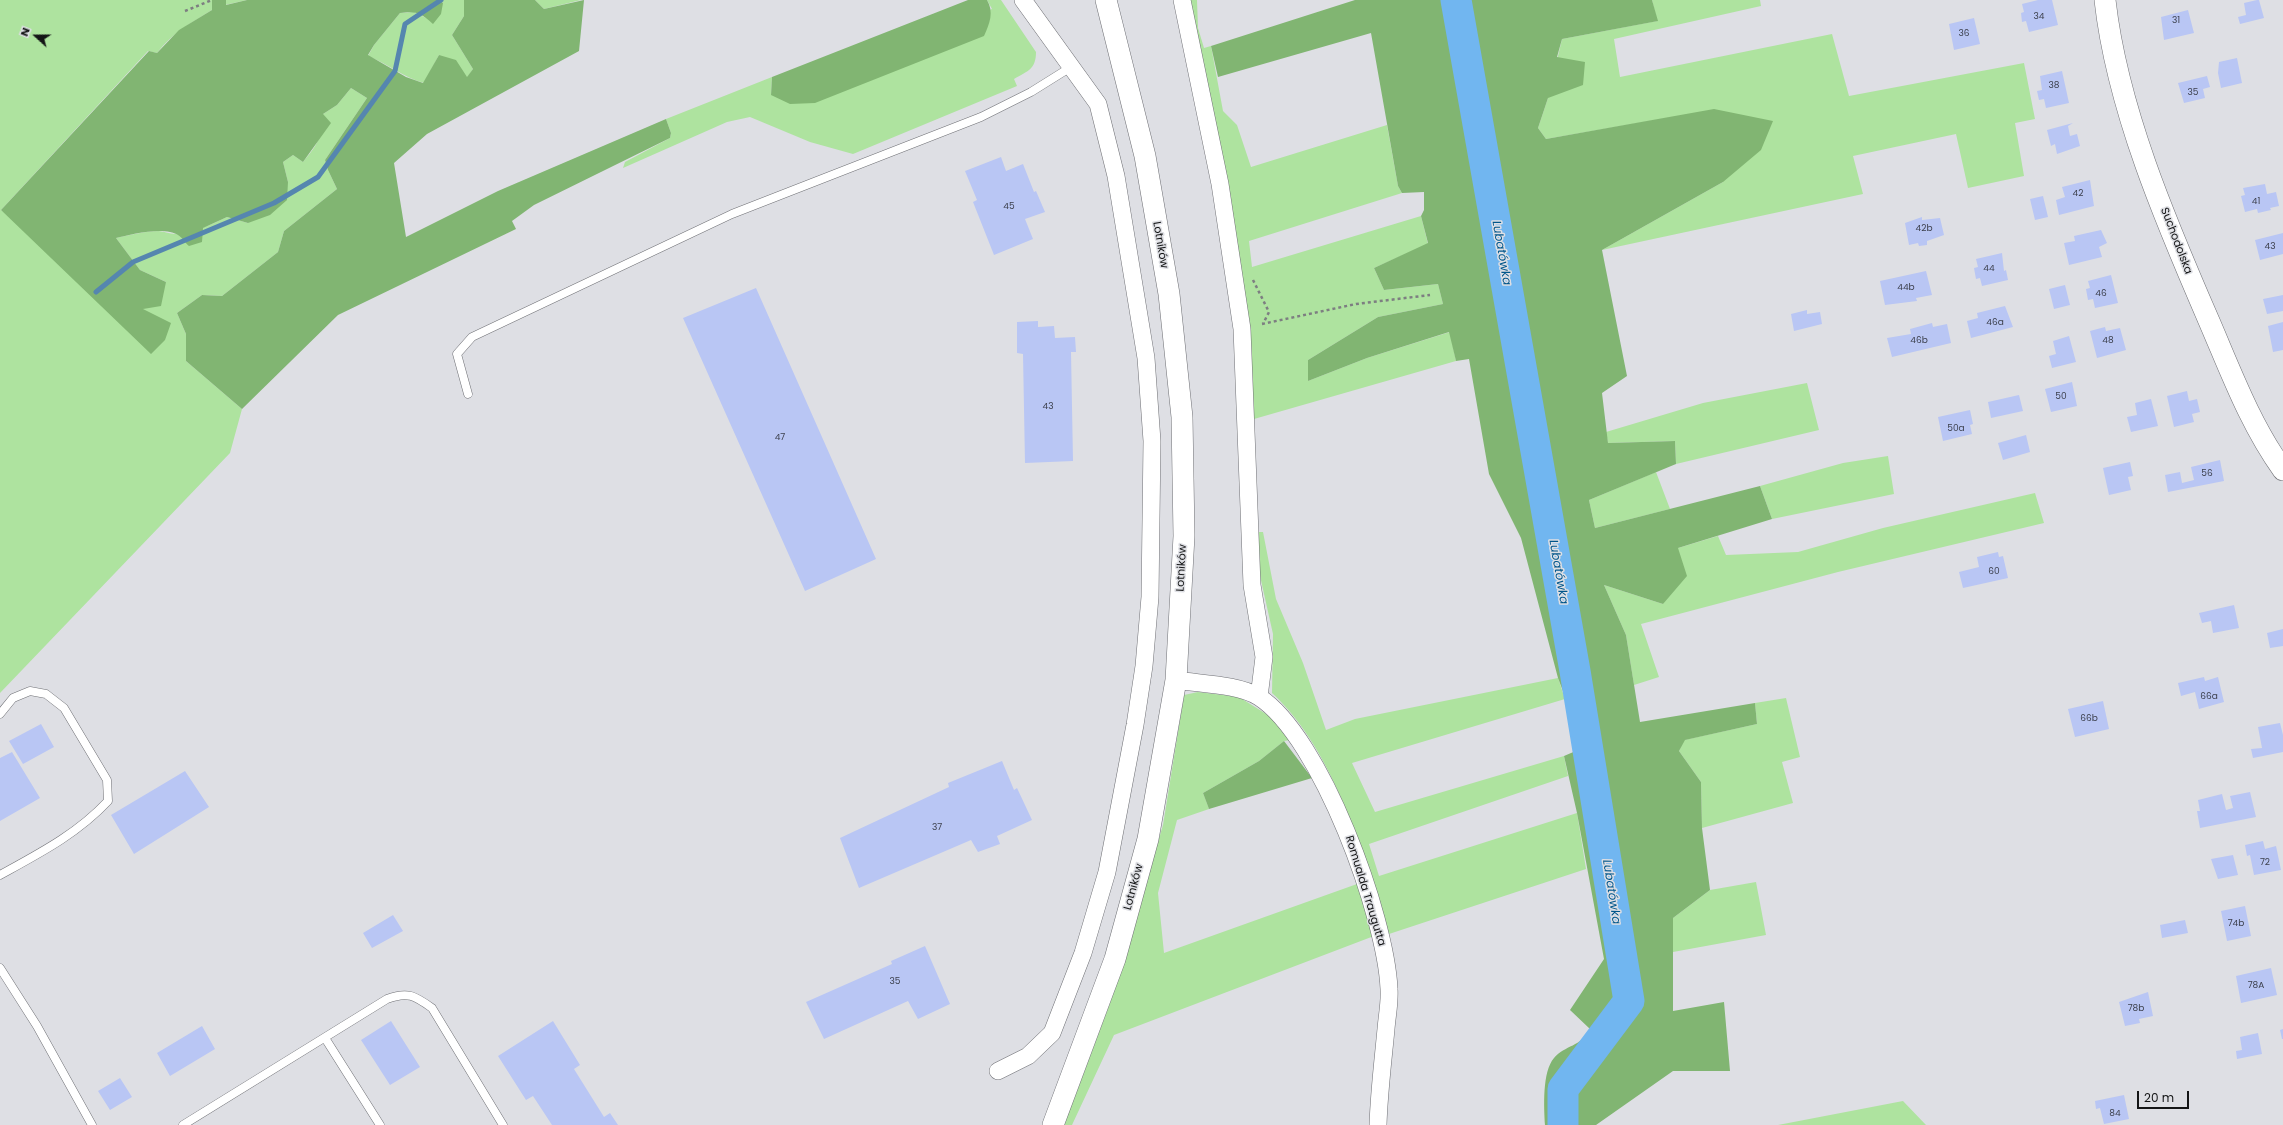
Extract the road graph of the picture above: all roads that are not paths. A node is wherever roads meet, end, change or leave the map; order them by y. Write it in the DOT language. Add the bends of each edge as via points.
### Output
graph roads {
  1 [pos="1023,0"];
  2 [pos="1106,0"];
  3 [pos="1182,0"];
  4 [pos="2105,0"];
  5 [pos="1071,67"];
  6 [pos="468,394"];
  7 [pos="2283,470"];
  8 [pos="1176,680"];
  9 [pos="1259,697"];
  10 [pos="0,714"];
  11 [pos="0,876"];
  12 [pos="0,968"];
  13 [pos="325,1038"];
  14 [pos="998,1071"];
  15 [pos="92,1125"];
  16 [pos="183,1125"];
  17 [pos="380,1125"];
  18 [pos="503,1125"];
  19 [pos="1053,1125"];
  20 [pos="1378,1125"];
  1 -- 5 [label="street"];
  2 -- 8 [label="street, Lotników" via="1145,156 1169,294 1182,417 1184,536"];
  3 -- 9 [label="street" via="1220,184 1242,329 1252,585 1264,657"];
  4 -- 7 [label="street, Suchodolska" via="2109,36 2132,123 2177,244 2244,405"];
  5 -- 6 [label="lane" via="1031,92 981,117 730,210 472,337 457,354"];
  5 -- 14 [label="street" via="1098,104 1116,176 1144,339 1152,441 1150,597 1144,666 1135,725 1107,872 1083,953 1052,1033 1028,1056"];
  8 -- 9 [label="street, Romualda Traugutta" via="1245,690"];
  8 -- 19 [label="street, Lotników" via="1148,839 1115,959"];
  9 -- 20 [label="street, Romualda Traugutta" via="1278,713 1327,787 1353,846 1383,947 1389,990"];
  10 -- 11 [label="lane" via="14,698 30,690 46,694 64,708 107,780 108,801 90,820 66,838"];
  12 -- 15 [label="lane" via="37,1026"];
  13 -- 16 [label="lane"];
  13 -- 17 [label="lane"];
  13 -- 18 [label="lane" via="387,999 400,994 416,997 432,1008"];
}
